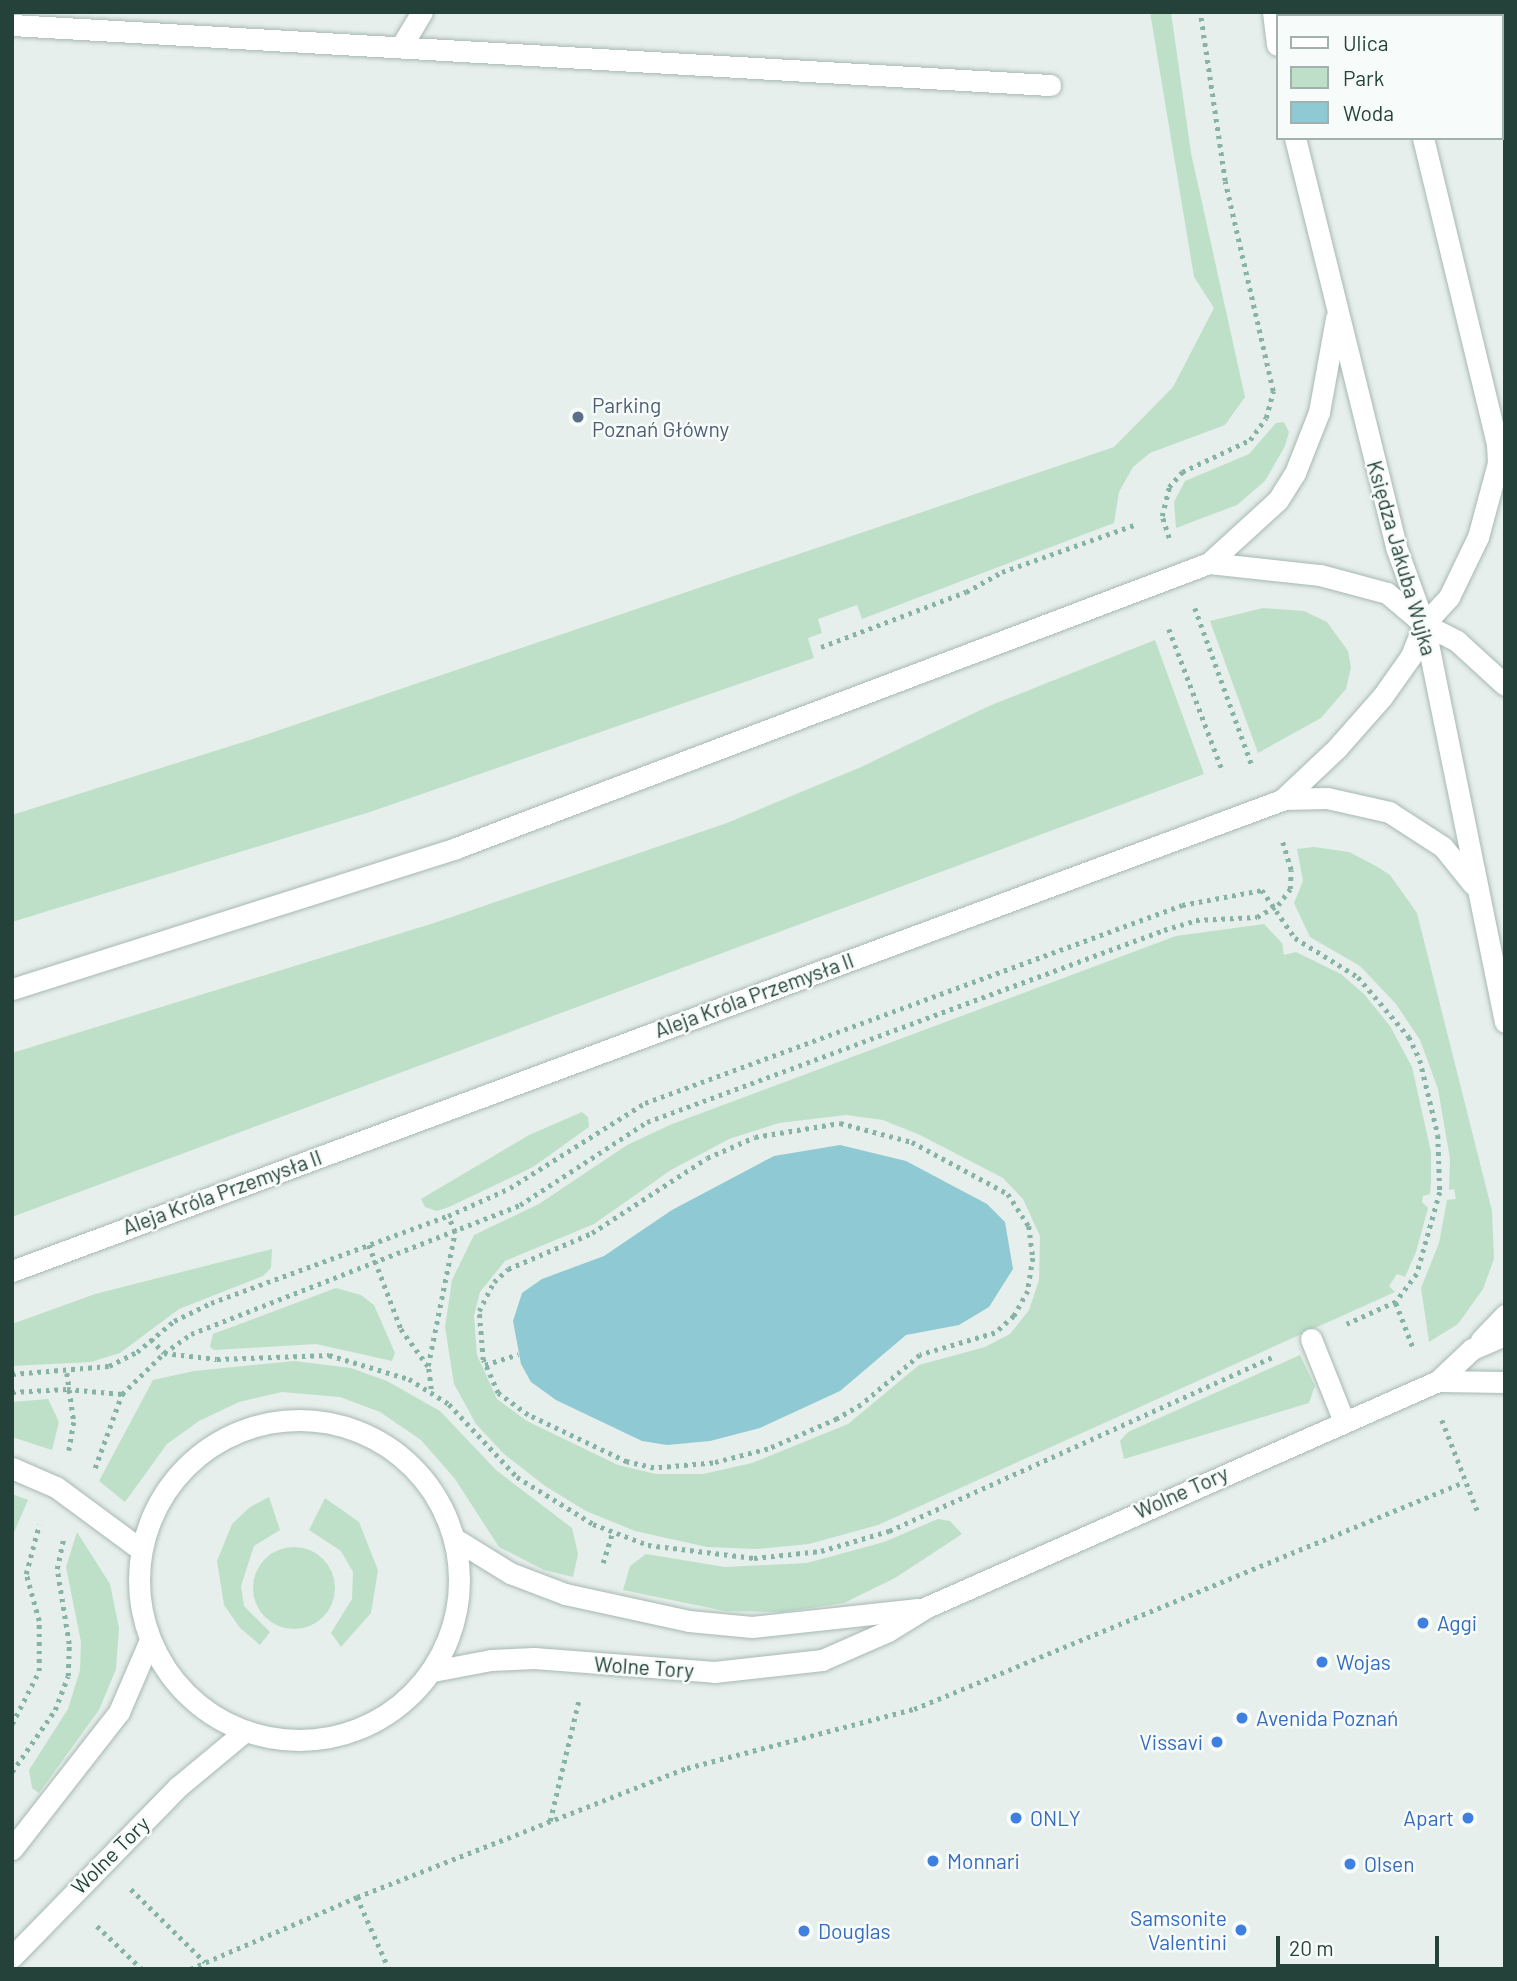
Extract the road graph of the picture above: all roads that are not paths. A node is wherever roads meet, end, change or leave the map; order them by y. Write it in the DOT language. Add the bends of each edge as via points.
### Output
graph roads {
  1 [pos="422,12"];
  2 [pos="1273,12"];
  3 [pos="12,24"];
  4 [pos="1276,37"];
  5 [pos="402,45"];
  6 [pos="1050,85"];
  7 [pos="1295,140"];
  8 [pos="1423,140"];
  9 [pos="1337,312"];
  10 [pos="1497,443"];
  11 [pos="1505,474"];
  12 [pos="1209,563"];
  13 [pos="1424,624"];
  14 [pos="1505,685"];
  15 [pos="1282,800"];
  16 [pos="1476,889"];
  17 [pos="12,989"];
  18 [pos="1505,1021"];
  19 [pos="12,1271"];
  20 [pos="1505,1315"];
  21 [pos="1505,1335"];
  22 [pos="1311,1339"];
  23 [pos="1472,1349"];
  24 [pos="1438,1381"];
  25 [pos="1505,1382"];
  26 [pos="1343,1419"];
  27 [pos="12,1468"];
  28 [pos="455,1539"];
  29 [pos="140,1549"];
  30 [pos="927,1607"];
  31 [pos="149,1640"];
  32 [pos="433,1671"];
  33 [pos="244,1732"];
  34 [pos="12,1849"];
  35 [pos="12,1957"];
  1 -- 5 [label="street"];
  2 -- 4 [label="street"];
  3 -- 5 [label="street"];
  5 -- 6 [label="street"];
  7 -- 9 [label="street, Księdza Jakuba Wujka"];
  8 -- 10 [label="street"];
  9 -- 12 [label="street" via="1318,412 1295,473 1278,500"];
  9 -- 13 [label="street, Księdza Jakuba Wujka" via="1396,547"];
  10 -- 11 [label="street"];
  10 -- 13 [label="street, Aleja Króla Przemysła II" via="1498,463 1478,537 1449,597"];
  12 -- 13 [label="street" via="1362,584 1387,593"];
  12 -- 17 [label="street" via="456,848"];
  13 -- 14 [label="street" via="1457,641"];
  13 -- 15 [label="street, Aleja Króla Przemysła II" via="1411,656 1382,697"];
  13 -- 16 [label="street, Księdza Jakuba Wujka"];
  15 -- 16 [label="street" via="1327,797 1389,812 1443,847"];
  15 -- 19 [label="street, Aleja Króla Przemysła II"];
  16 -- 18 [label="street, Księdza Jakuba Wujka"];
  20 -- 23 [label="street"];
  21 -- 23 [label="street, Wolne Tory"];
  22 -- 26 [label="street"];
  23 -- 24 [label="street, Wolne Tory"];
  24 -- 25 [label="street, Wolne Tory"];
  24 -- 26 [label="street, Wolne Tory"];
  26 -- 30 [label="street, Wolne Tory"];
  27 -- 29 [label="street" via="56,1487"];
  28 -- 29 [label="street" via="437,1494 405,1458 364,1433 306,1420 270,1421 225,1437 186,1465 157,1504"];
  28 -- 30 [label="street, Wolne Tory" via="510,1573 565,1594 689,1621 752,1628"];
  28 -- 32 [label="street" via="460,1566 456,1621"];
  29 -- 31 [label="street" via="139,1595"];
  30 -- 32 [label="street, Wolne Tory" via="888,1631 822,1660 714,1672 534,1658 491,1660"];
  31 -- 33 [label="street" via="172,1680 205,1711"];
  31 -- 34 [label="street" via="119,1712"];
  32 -- 33 [label="street" via="396,1709 349,1734 297,1742"];
  33 -- 35 [label="street, Wolne Tory" via="178,1786"];
}
